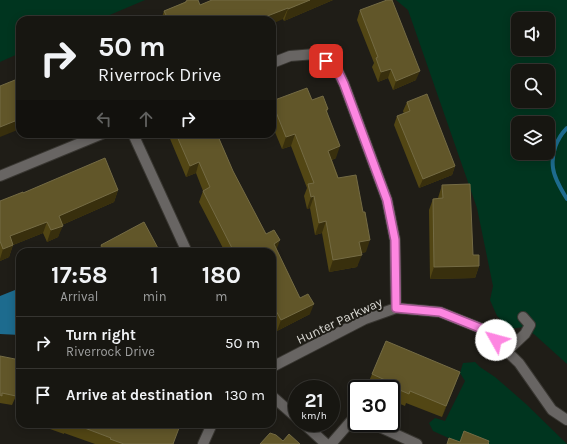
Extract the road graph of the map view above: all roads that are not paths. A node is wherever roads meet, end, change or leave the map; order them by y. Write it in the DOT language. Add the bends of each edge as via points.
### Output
graph roads {
  1 [pos="276,61"];
  2 [pos="92,138"];
  3 [pos="135,138"];
  4 [pos="0,176"];
  5 [pos="185,248"];
  6 [pos="396,308"];
  7 [pos="523,317"];
  8 [pos="507,351"];
  9 [pos="276,364"];
  10 [pos="276,400"];
  11 [pos="288,410"];
  12 [pos="567,420"];
  13 [pos="348,423"];
  14 [pos="210,428"];
  15 [pos="313,432"];
  16 [pos="391,432"];
  17 [pos="204,444"];
  18 [pos="326,444"];
  19 [pos="331,444"];
  20 [pos="417,444"];
  1 -- 6 [label="street" via="290,56 315,54 336,67 387,200 395,240"];
  2 -- 4 [label="street"];
  3 -- 5 [label="street"];
  6 -- 8 [label="street, Hunter Parkway" via="440,312 485,330"];
  6 -- 9 [label="street, Hunter Parkway" via="364,319"];
  7 -- 8 [label="street" via="530,325 525,334"];
  8 -- 12 [label="street, Hunter Parkway" via="519,362 552,410"];
  10 -- 11 [label="street"];
  13 -- 19 [label="street"];
  14 -- 17 [label="street"];
  15 -- 18 [label="street"];
  16 -- 20 [label="street"];
}
